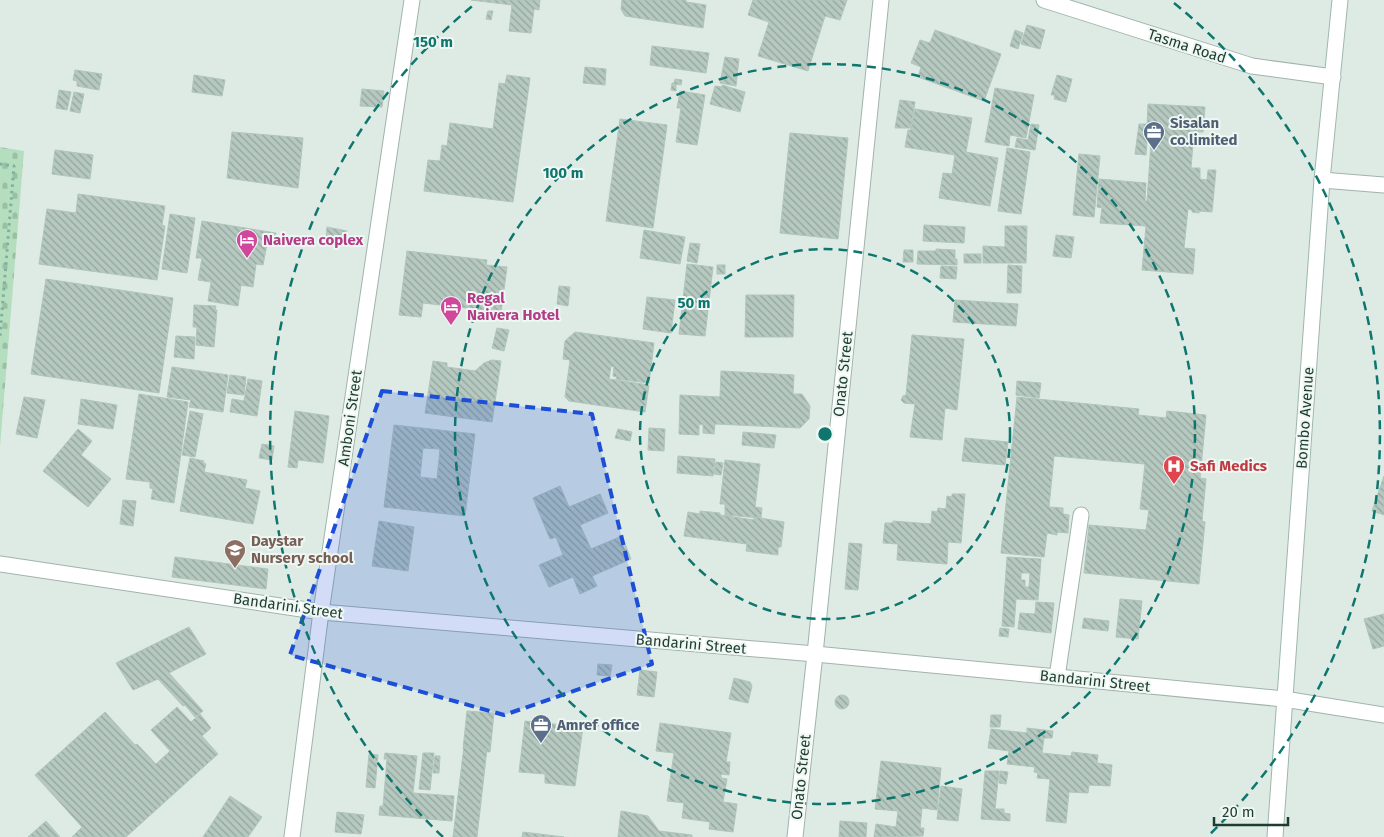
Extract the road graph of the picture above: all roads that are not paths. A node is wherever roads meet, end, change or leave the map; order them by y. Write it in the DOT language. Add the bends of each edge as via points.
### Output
graph roads {
  1 [pos="412,0"];
  2 [pos="881,0"];
  3 [pos="1044,0"];
  4 [pos="1340,0"];
  5 [pos="1333,78"];
  6 [pos="1322,180"];
  7 [pos="1384,184"];
  8 [pos="1081,515"];
  9 [pos="0,564"];
  10 [pos="321,612"];
  11 [pos="815,654"];
  12 [pos="1057,677"];
  13 [pos="1284,699"];
  14 [pos="1384,715"];
  15 [pos="292,837"];
  16 [pos="795,837"];
  17 [pos="1275,837"];
  1 -- 10 [label="street, Amboni Street"];
  2 -- 11 [label="street, Onato Street"];
  3 -- 5 [label="street, Tasma Road" via="1252,66"];
  4 -- 5 [label="street, Bombo Avenue"];
  5 -- 6 [label="street, Bombo Avenue"];
  6 -- 7 [label="street"];
  6 -- 13 [label="street, Bombo Avenue"];
  8 -- 12 [label="street"];
  9 -- 10 [label="street, Bandarini Street"];
  10 -- 11 [label="street, Bandarini Street"];
  10 -- 15 [label="street, Amboni Street"];
  11 -- 12 [label="street, Bandarini Street"];
  11 -- 16 [label="street, Onato Street"];
  12 -- 13 [label="street, Bandarini Street"];
  13 -- 14 [label="street, Bandarini Street"];
  13 -- 17 [label="street, Bombo Avenue"];
}
